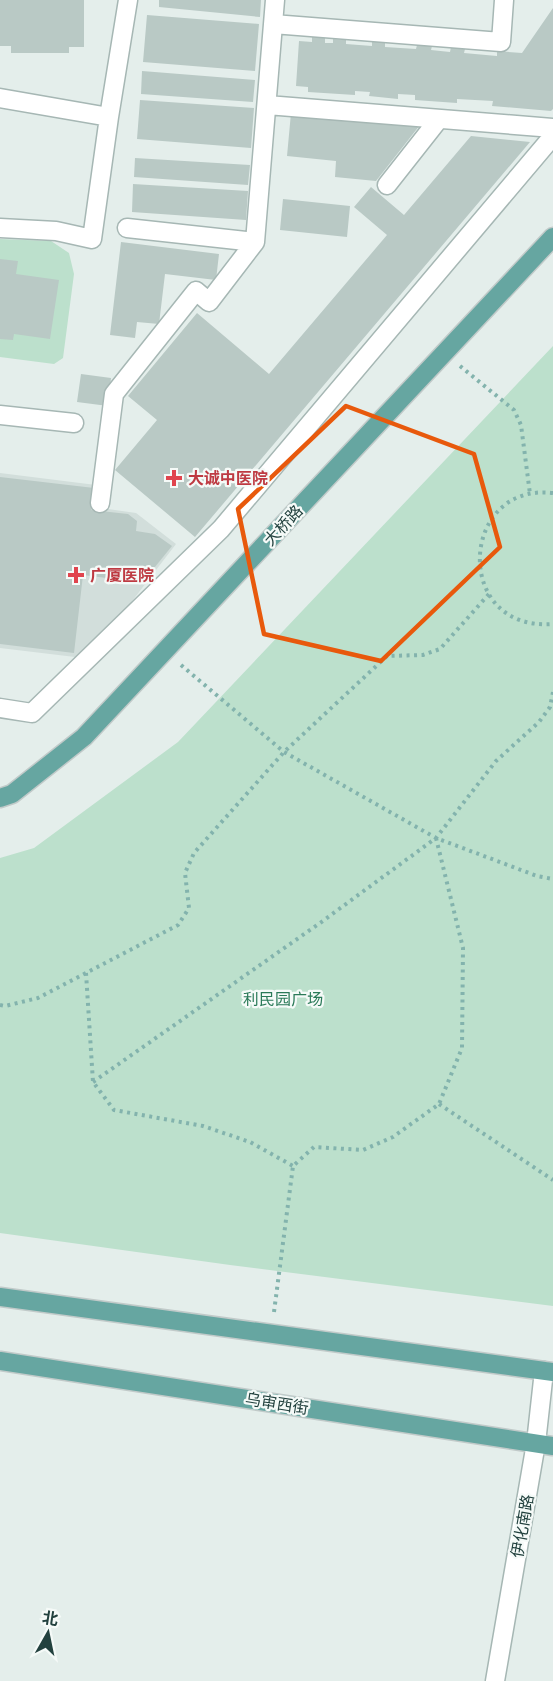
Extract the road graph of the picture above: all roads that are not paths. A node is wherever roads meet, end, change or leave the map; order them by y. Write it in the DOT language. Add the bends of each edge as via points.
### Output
graph roads {
  1 [pos="128,0"];
  2 [pos="275,0"];
  3 [pos="504,0"];
  4 [pos="273,24"];
  5 [pos="0,98"];
  6 [pos="267,105"];
  7 [pos="109,117"];
  8 [pos="439,119"];
  9 [pos="553,128"];
  10 [pos="553,136"];
  11 [pos="387,184"];
  12 [pos="0,228"];
  13 [pos="127,228"];
  14 [pos="553,237"];
  15 [pos="255,242"];
  16 [pos="0,415"];
  17 [pos="74,423"];
  18 [pos="100,503"];
  19 [pos="0,708"];
  20 [pos="0,798"];
  21 [pos="0,1297"];
  22 [pos="0,1361"];
  23 [pos="549,1372"];
  24 [pos="545,1445"];
  25 [pos="495,1681"];
  1 -- 7 [label="street"];
  2 -- 4 [label="street"];
  3 -- 4 [label="street" via="501,42"];
  4 -- 6 [label="street"];
  5 -- 7 [label="street"];
  6 -- 8 [label="street"];
  6 -- 15 [label="street"];
  7 -- 12 [label="street" via="92,239 56,231"];
  8 -- 9 [label="street"];
  8 -- 11 [label="street"];
  10 -- 19 [label="street" via="221,529 32,713"];
  13 -- 15 [label="street"];
  14 -- 20 [label="main road, 大桥路" via="84,737 12,794"];
  15 -- 18 [label="street" via="209,302 196,291 114,394"];
  16 -- 17 [label="street"];
  21 -- 23 [label="main road"];
  22 -- 24 [label="main road, 乌审西街"];
  23 -- 24 [label="street, 伊化南路"];
  24 -- 25 [label="street, 伊化南路"];
}
